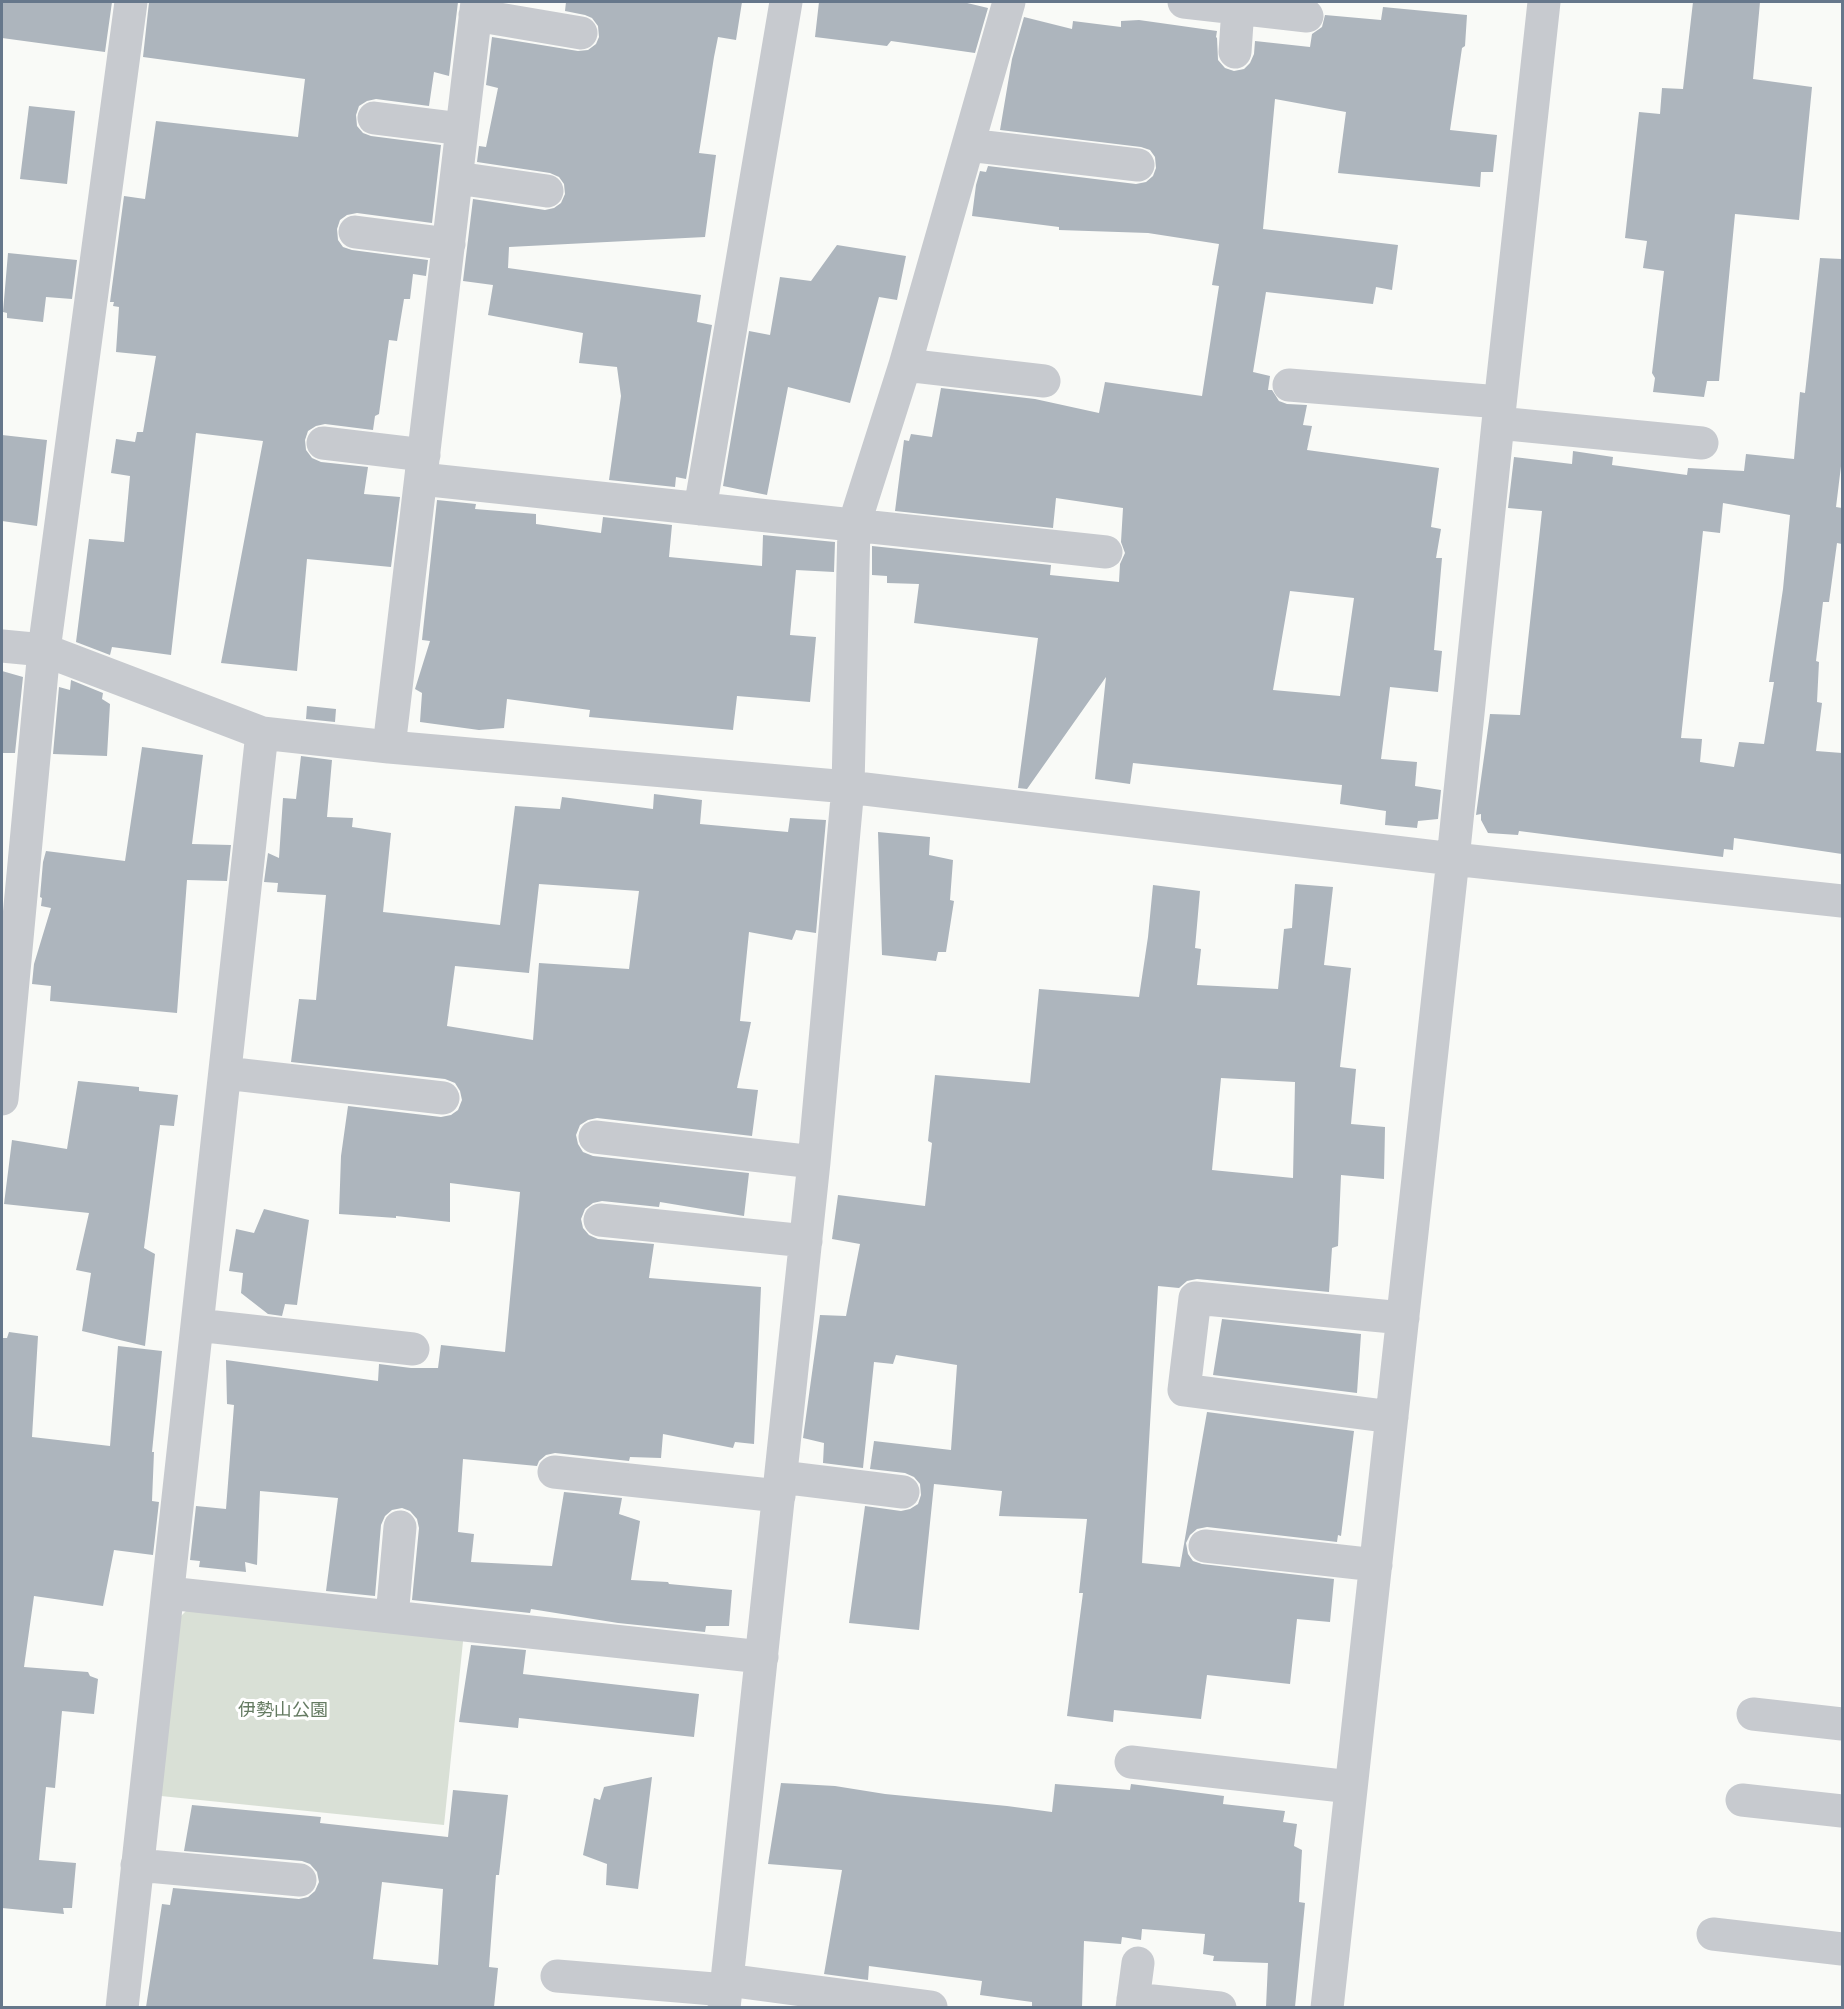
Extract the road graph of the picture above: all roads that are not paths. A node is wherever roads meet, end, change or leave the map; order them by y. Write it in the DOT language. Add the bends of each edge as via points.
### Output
graph roads {
  1 [pos="131,2"];
  2 [pos="786,2"];
  3 [pos="1009,2"];
  4 [pos="1184,2"];
  5 [pos="1544,2"];
  6 [pos="476,8"];
  7 [pos="1238,8"];
  8 [pos="1307,16"];
  9 [pos="581,33"];
  10 [pos="1235,52"];
  11 [pos="374,118"];
  12 [pos="462,129"];
  13 [pos="968,145"];
  14 [pos="1138,165"];
  15 [pos="457,177"];
  16 [pos="547,190"];
  17 [pos="355,232"];
  18 [pos="449,244"];
  19 [pos="905,365"];
  20 [pos="1044,381"];
  21 [pos="1289,385"];
  22 [pos="1499,412"];
  23 [pos="1702,443"];
  24 [pos="323,444"];
  25 [pos="423,467"];
  26 [pos="700,508"];
  27 [pos="854,525"];
  28 [pos="1106,552"];
  29 [pos="2,646"];
  30 [pos="44,650"];
  31 [pos="262,732"];
  32 [pos="389,747"];
  33 [pos="848,787"];
  34 [pos="13,854"];
  35 [pos="1453,859"];
  36 [pos="1842,902"];
  37 [pos="225,1073"];
  38 [pos="443,1098"];
  39 [pos="2,1099"];
  40 [pos="595,1137"];
  41 [pos="814,1162"];
  42 [pos="600,1220"];
  43 [pos="806,1241"];
  44 [pos="1402,1318"];
  45 [pos="197,1325"];
  46 [pos="413,1349"];
  47 [pos="1392,1418"];
  48 [pos="554,1472"];
  49 [pos="780,1487"];
  50 [pos="903,1492"];
  51 [pos="400,1527"];
  52 [pos="1205,1546"];
  53 [pos="1376,1564"];
  54 [pos="168,1593"];
  55 [pos="392,1617"];
  56 [pos="762,1657"];
  57 [pos="1753,1714"];
  58 [pos="1842,1724"];
  59 [pos="1131,1762"];
  60 [pos="1351,1787"];
  61 [pos="1742,1800"];
  62 [pos="1842,1811"];
  63 [pos="137,1865"];
  64 [pos="300,1880"];
  65 [pos="1713,1934"];
  66 [pos="1842,1949"];
  67 [pos="1138,1963"];
  68 [pos="557,1976"];
  69 [pos="726,1992"];
  70 [pos="1133,2003"];
  71 [pos="122,2007"];
  72 [pos="931,2007"];
  73 [pos="1220,2007"];
  74 [pos="1327,2007"];
  1 -- 30 [label="street"];
  2 -- 26 [label="street"];
  3 -- 13 [label="street"];
  4 -- 7 [label="street"];
  5 -- 22 [label="street"];
  6 -- 9 [label="street"];
  6 -- 12 [label="street"];
  7 -- 8 [label="street"];
  7 -- 10 [label="street"];
  11 -- 12 [label="street"];
  12 -- 15 [label="street"];
  13 -- 14 [label="street"];
  13 -- 19 [label="street"];
  15 -- 16 [label="street"];
  15 -- 18 [label="street"];
  17 -- 18 [label="street"];
  18 -- 25 [label="street"];
  19 -- 20 [label="street"];
  19 -- 27 [label="street"];
  21 -- 22 [label="street"];
  22 -- 23 [label="street"];
  22 -- 35 [label="street"];
  24 -- 25 [label="street"];
  25 -- 26 [label="street"];
  25 -- 32 [label="street"];
  26 -- 27 [label="street"];
  27 -- 28 [label="street"];
  27 -- 33 [label="street"];
  29 -- 30 [label="street"];
  30 -- 31 [label="street"];
  30 -- 34 [label="street"];
  31 -- 32 [label="street"];
  31 -- 37 [label="street"];
  32 -- 33 [label="street"];
  33 -- 35 [label="street"];
  33 -- 41 [label="street"];
  34 -- 39 [label="street"];
  35 -- 36 [label="street"];
  35 -- 44 [label="street"];
  37 -- 38 [label="street"];
  37 -- 45 [label="street"];
  40 -- 41 [label="street"];
  41 -- 43 [label="street"];
  42 -- 43 [label="street"];
  43 -- 49 [label="street"];
  44 -- 47 [label="street"];
  44 -- 47 [label="street" via="1195,1298 1184,1390"];
  45 -- 46 [label="street"];
  45 -- 54 [label="street"];
  47 -- 53 [label="street"];
  48 -- 49 [label="street"];
  49 -- 50 [label="street"];
  49 -- 56 [label="street"];
  51 -- 55 [label="street"];
  52 -- 53 [label="street"];
  53 -- 60 [label="street"];
  54 -- 55 [label="street"];
  54 -- 63 [label="street"];
  55 -- 56 [label="street"];
  56 -- 69 [label="street"];
  57 -- 58 [label="street"];
  59 -- 60 [label="street"];
  60 -- 74 [label="street"];
  61 -- 62 [label="street"];
  63 -- 64 [label="street"];
  63 -- 71 [label="street"];
  65 -- 66 [label="street"];
  67 -- 70 [label="street"];
  68 -- 69 [label="street"];
  69 -- 72 [label="street"];
  70 -- 73 [label="street"];
}
